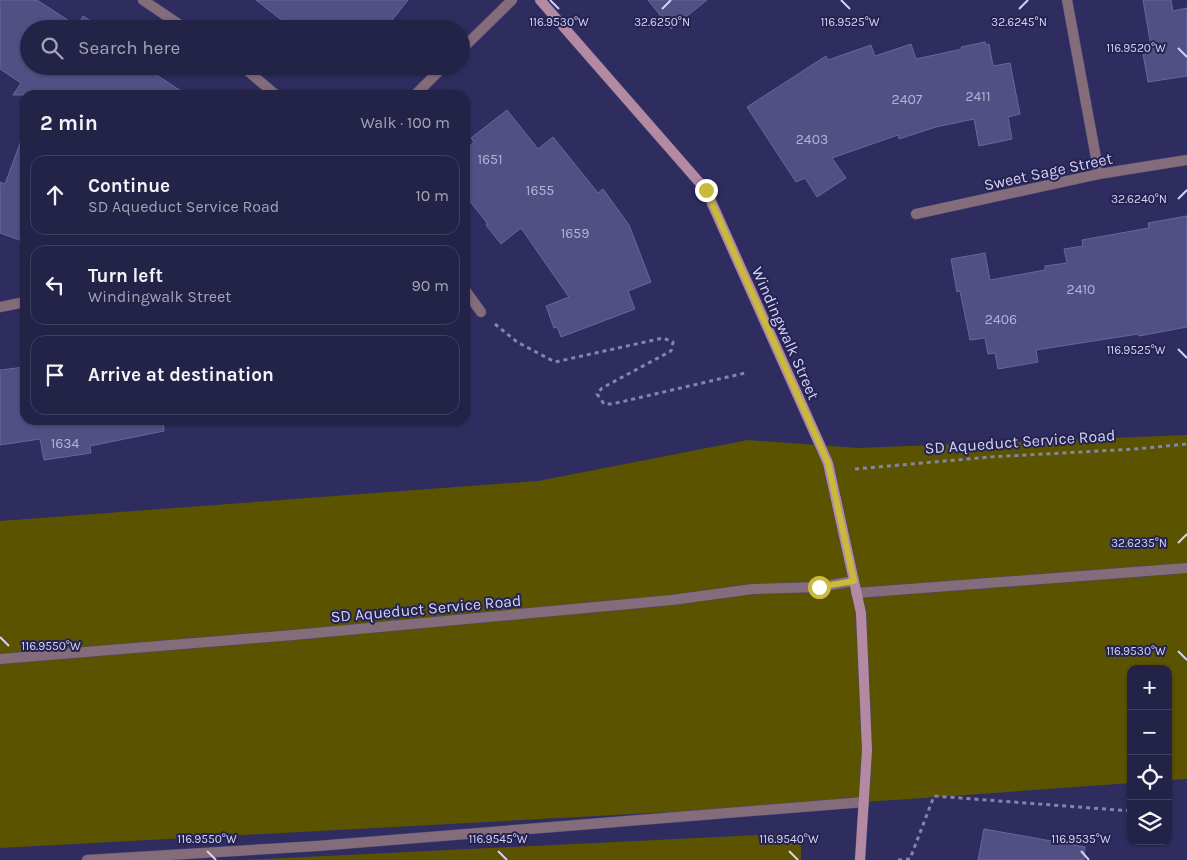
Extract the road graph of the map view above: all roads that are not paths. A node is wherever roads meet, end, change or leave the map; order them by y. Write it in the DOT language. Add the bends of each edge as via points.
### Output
graph roads {
  1 [pos="143,0"];
  2 [pos="512,0"];
  3 [pos="540,0"];
  4 [pos="1067,0"];
  5 [pos="173,20"];
  6 [pos="470,41"];
  7 [pos="253,75"];
  8 [pos="435,75"];
  9 [pos="270,90"];
  10 [pos="420,90"];
  11 [pos="1187,160"];
  12 [pos="1099,174"];
  13 [pos="916,214"];
  14 [pos="470,296"];
  15 [pos="20,303"];
  16 [pos="0,307"];
  17 [pos="482,312"];
  18 [pos="1187,568"];
  19 [pos="854,581"];
  20 [pos="856,593"];
  21 [pos="0,659"];
  22 [pos="864,802"];
  23 [pos="87,860"];
  24 [pos="860,860"];
  1 -- 5 [label="street"];
  2 -- 6 [label="street"];
  3 -- 19 [label="street, Windingwalk Street" via="706,190 828,463"];
  4 -- 12 [label="street"];
  7 -- 9 [label="street"];
  8 -- 10 [label="street"];
  11 -- 12 [label="street, Sweet Sage Street"];
  12 -- 13 [label="street, Sweet Sage Street"];
  14 -- 17 [label="street"];
  15 -- 16 [label="street"];
  18 -- 20 [label="street"];
  19 -- 20 [label="street, Windingwalk Street"];
  19 -- 21 [label="street, SD Aqueduct Service Road" via="819,587 752,589 672,600"];
  20 -- 22 [label="street, Windingwalk Street" via="860,613 867,750"];
  22 -- 23 [label="street" via="317,846"];
  22 -- 24 [label="street, Windingwalk Street"];
}
